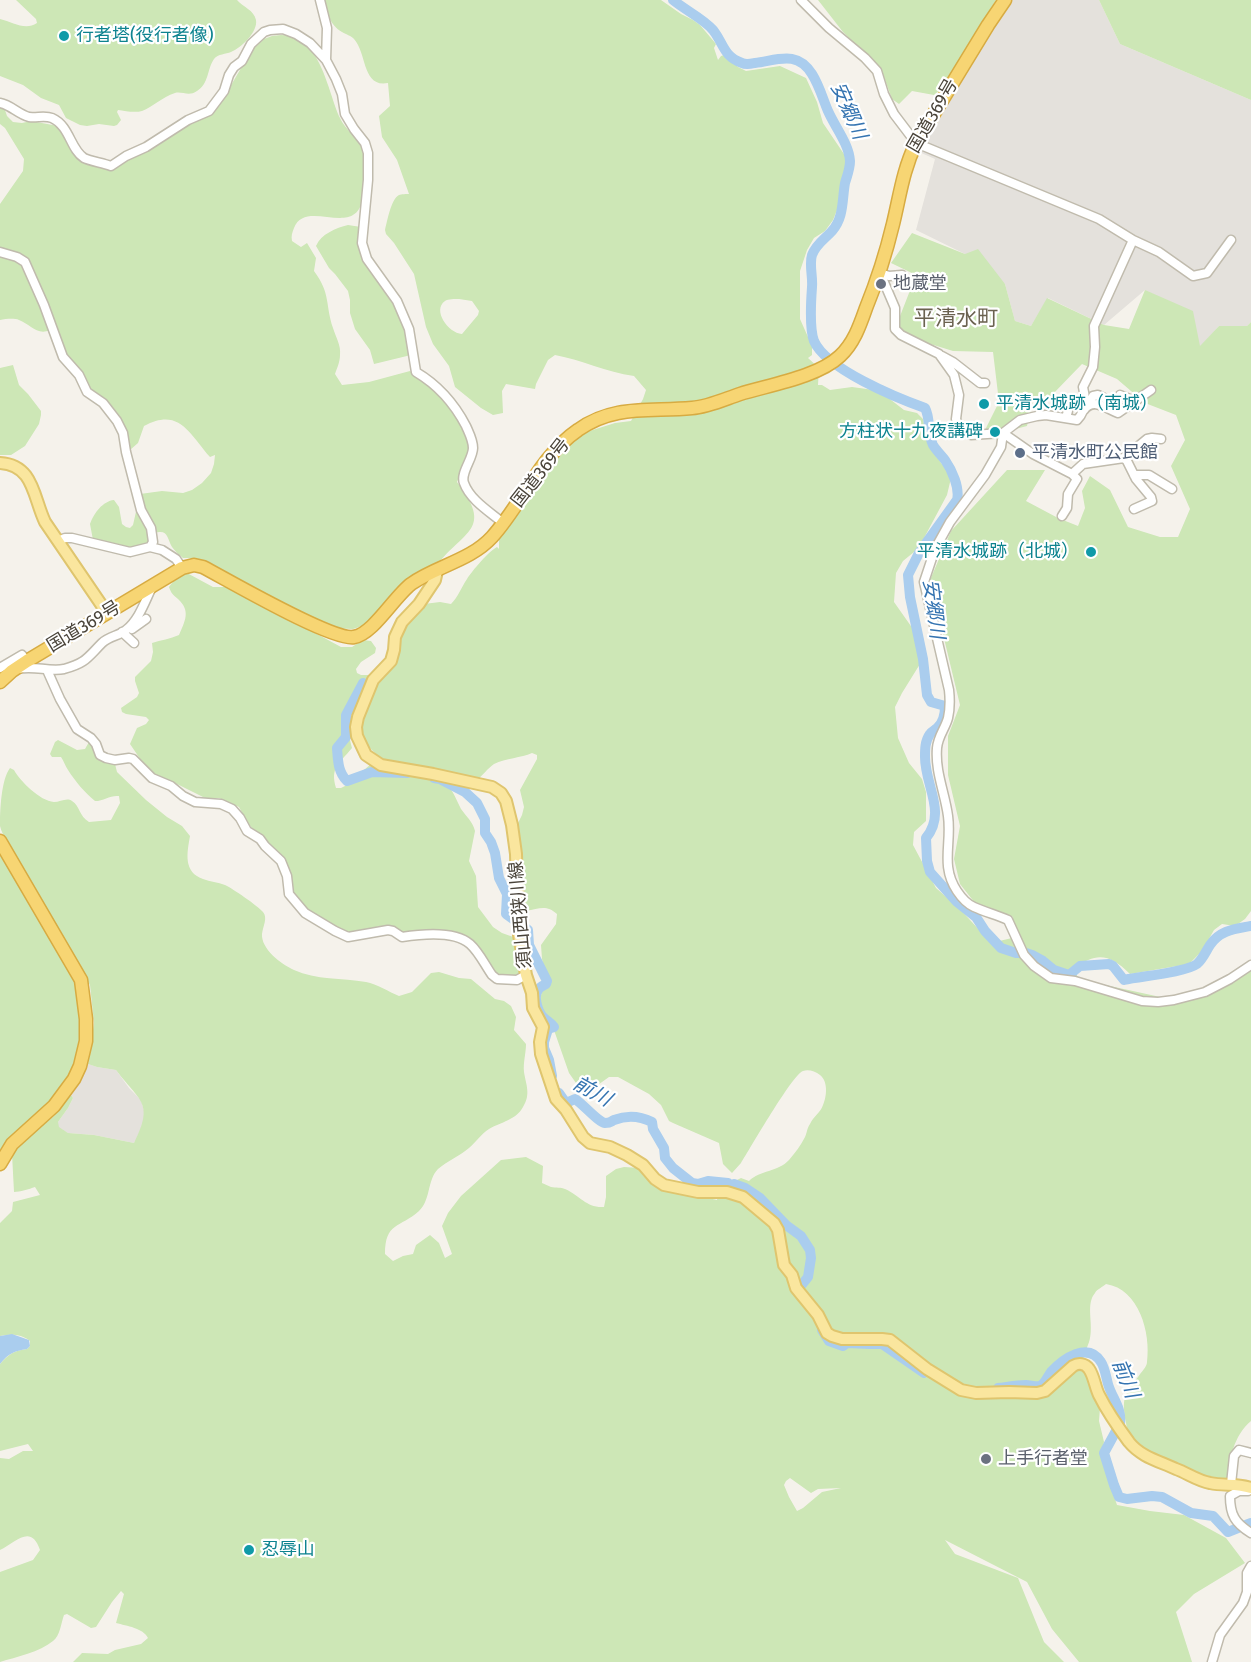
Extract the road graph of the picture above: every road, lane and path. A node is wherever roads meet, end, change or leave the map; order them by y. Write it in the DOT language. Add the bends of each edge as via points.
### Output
graph roads {
  1 [pos="320,0"];
  2 [pos="801,0"];
  3 [pos="1005,0"];
  4 [pos="326,60"];
  5 [pos="0,104"];
  6 [pos="916,143"];
  7 [pos="1133,240"];
  8 [pos="1231,240"];
  9 [pos="0,252"];
  10 [pos="880,273"];
  11 [pos="903,275"];
  12 [pos="939,354"];
  13 [pos="985,383"];
  14 [pos="1151,390"];
  15 [pos="1120,396"];
  16 [pos="1104,398"];
  17 [pos="1135,401"];
  18 [pos="1069,407"];
  19 [pos="1086,407"];
  20 [pos="1066,418"];
  21 [pos="1003,433"];
  22 [pos="1161,439"];
  23 [pos="1124,458"];
  24 [pos="0,463"];
  25 [pos="1072,474"];
  26 [pos="1134,475"];
  27 [pos="1172,489"];
  28 [pos="1134,509"];
  29 [pos="1062,516"];
  30 [pos="503,523"];
  31 [pos="58,541"];
  32 [pos="150,547"];
  33 [pos="182,568"];
  34 [pos="437,571"];
  35 [pos="154,584"];
  36 [pos="107,613"];
  37 [pos="146,619"];
  38 [pos="124,631"];
  39 [pos="134,644"];
  40 [pos="6,670"];
  41 [pos="47,670"];
  42 [pos="0,682"];
  43 [pos="0,841"];
  44 [pos="1251,965"];
  45 [pos="525,975"];
  46 [pos="0,1164"];
  47 [pos="1251,1453"];
  48 [pos="1231,1484"];
  49 [pos="1251,1489"];
  50 [pos="1249,1532"];
  51 [pos="1251,1566"];
  52 [pos="1212,1662"];
  1 -- 4 [label="street" via="327,28"];
  2 -- 6 [label="street" via="877,71 894,114"];
  3 -- 6 [label="highway, 国道369号"];
  4 -- 5 [label="street" via="296,34 270,30 251,44 209,111 111,166 83,157 55,119 30,117"];
  4 -- 30 [label="street" via="342,94 345,114 368,153 362,243 367,259 401,310 416,372 457,409 471,437 473,448 464,476 469,492"];
  6 -- 7 [label="street" via="1099,219"];
  6 -- 10 [label="highway, 国道369号" via="907,163"];
  7 -- 8 [label="street" via="1159,252 1193,276 1208,273"];
  7 -- 19 [label="street" via="1094,326 1095,354 1083,387"];
  9 -- 32 [label="street" via="25,262 63,357 79,375 87,392 103,403 117,421 141,510 151,528"];
  10 -- 11 [label="street"];
  10 -- 12 [label="street" via="895,308 896,329"];
  10 -- 30 [label="highway, 国道369号" via="858,330 839,358 815,372 694,408 619,412 595,419 555,451"];
  12 -- 13 [label="street"];
  12 -- 21 [label="street" via="954,375 960,395 956,419 960,430 970,435"];
  14 -- 17 [label="street"];
  15 -- 17 [label="street"];
  16 -- 19 [label="street" via="1093,396"];
  17 -- 19 [label="street" via="1118,413 1097,404"];
  18 -- 20 [label="street"];
  19 -- 20 [label="street" via="1077,420"];
  20 -- 21 [label="street" via="1046,415 1020,420"];
  21 -- 25 [label="street"];
  21 -- 44 [label="street" via="1001,447 985,475 935,549 924,582 949,690 948,717 938,739 937,765 950,830 947,857 953,885 972,906 1008,920 1022,952 1051,978 1158,1002 1205,992"];
  22 -- 23 [label="street" via="1148,439"];
  23 -- 25 [label="street" via="1083,464"];
  23 -- 26 [label="street"];
  24 -- 31 [label="main road" via="25,473 38,508"];
  25 -- 29 [label="street" via="1077,479"];
  26 -- 27 [label="street" via="1149,475"];
  26 -- 28 [label="street" via="1152,501"];
  30 -- 34 [label="highway, 国道369号" via="476,551"];
  31 -- 32 [label="street" via="72,538 130,552"];
  31 -- 36 [label="main road"];
  32 -- 33 [label="street" via="176,559"];
  33 -- 34 [label="highway, 国道369号" via="203,567 343,638 364,634 411,584"];
  33 -- 35 [label="highway, 国道369号"];
  34 -- 45 [label="main road, 須山西狭川線" via="419,604 402,622 391,661 373,680 358,717 357,736 366,755 381,765 492,787 501,793 512,825 516,854 519,935"];
  35 -- 36 [label="highway, 国道369号"];
  35 -- 38 [label="street" via="136,621"];
  36 -- 40 [label="highway, 国道369号"];
  37 -- 38 [label="street"];
  38 -- 39 [label="street"];
  38 -- 41 [label="street" via="102,642 86,661"];
  40 -- 41 [label="street"];
  40 -- 42 [label="highway, 国道369号"];
  41 -- 45 [label="street" via="77,729 91,738 100,755 115,760 133,759 152,778 183,796 232,809 247,831 281,861 289,894 305,913 348,937 388,930 402,937 430,934 461,939 470,944 496,979 517,980"];
  43 -- 46 [label="highway" via="81,980 86,1019 86,1041 74,1079 54,1106 12,1143"];
  45 -- 48 [label="main road, 須山西狭川線" via="533,1008 543,1027 541,1054 556,1099 583,1137 627,1155 664,1185 744,1197 774,1223 784,1265 827,1333 842,1339 890,1340 927,1369 961,1390 976,1394 1037,1393 1073,1366 1084,1365 1130,1444 1154,1460 1206,1483"];
  47 -- 48 [label="street" via="1239,1450 1234,1456"];
  48 -- 49 [label="main road, 須山西狭川線"];
  49 -- 50 [label="street" via="1230,1496 1236,1522"];
  51 -- 52 [label="street" via="1243,1603 1220,1635"];
}
